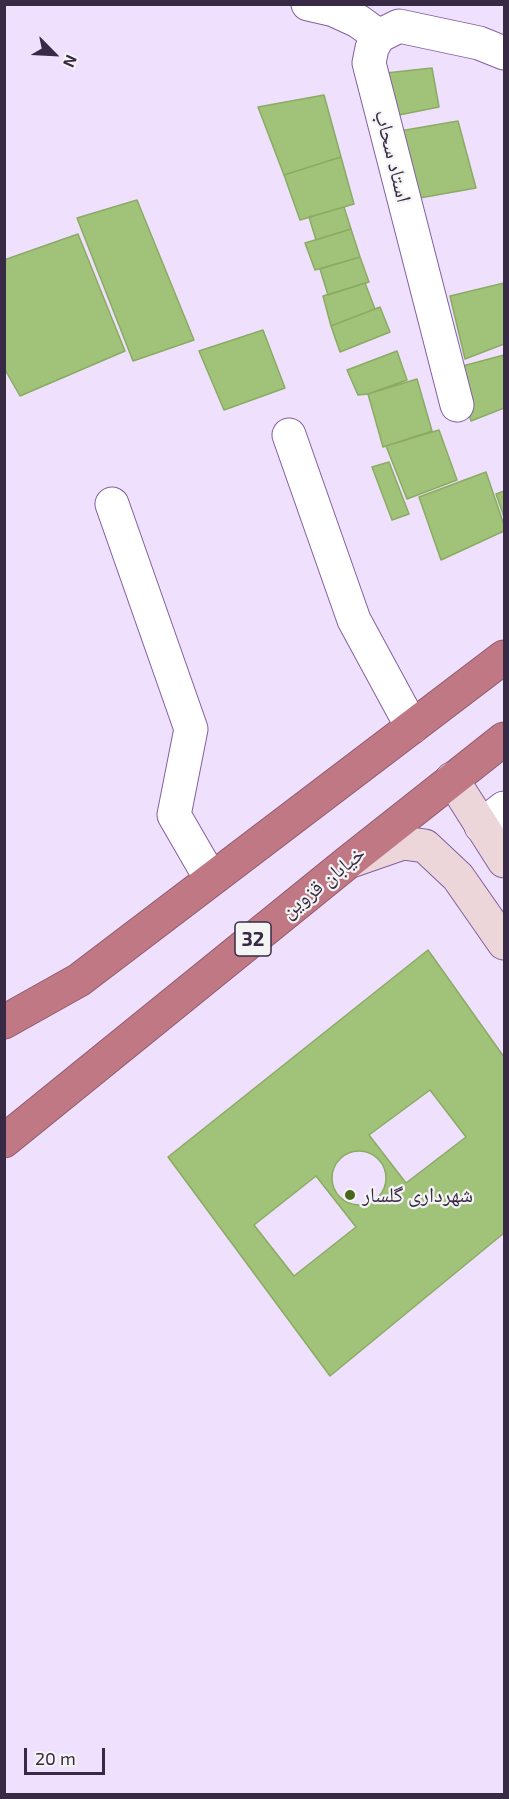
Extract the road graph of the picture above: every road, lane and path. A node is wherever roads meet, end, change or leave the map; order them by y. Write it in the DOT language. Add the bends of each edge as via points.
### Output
graph roads {
  1 [pos="308,4"];
  2 [pos="379,36"];
  3 [pos="504,53"];
  4 [pos="457,405"];
  5 [pos="289,435"];
  6 [pos="112,504"];
  7 [pos="504,657"];
  8 [pos="412,727"];
  9 [pos="504,739"];
  10 [pos="452,779"];
  11 [pos="493,817"];
  12 [pos="503,858"];
  13 [pos="347,863"];
  14 [pos="458,877"];
  15 [pos="211,879"];
  16 [pos="504,943"];
  17 [pos="4,1022"];
  18 [pos="4,1141"];
  1 -- 2 [label="street" via="334,10"];
  2 -- 3 [label="street" via="399,26 479,43"];
  2 -- 4 [label="street, استاد سحاب" via="369,63"];
  5 -- 8 [label="street" via="354,620"];
  6 -- 15 [label="street" via="191,729 174,815"];
  7 -- 8 [label="highway"];
  8 -- 15 [label="highway"];
  9 -- 10 [label="highway, خیابان قزوین / 32"];
  10 -- 11 [label="main road"];
  10 -- 13 [label="highway, خیابان قزوین / 32"];
  11 -- 12 [label="main road"];
  12 -- 14 [label="main road" via="478,850 463,860"];
  13 -- 14 [label="main road" via="403,843 426,846"];
  13 -- 18 [label="highway, خیابان قزوین / 32"];
  14 -- 16 [label="main road"];
  15 -- 17 [label="highway" via="79,980"];
}
